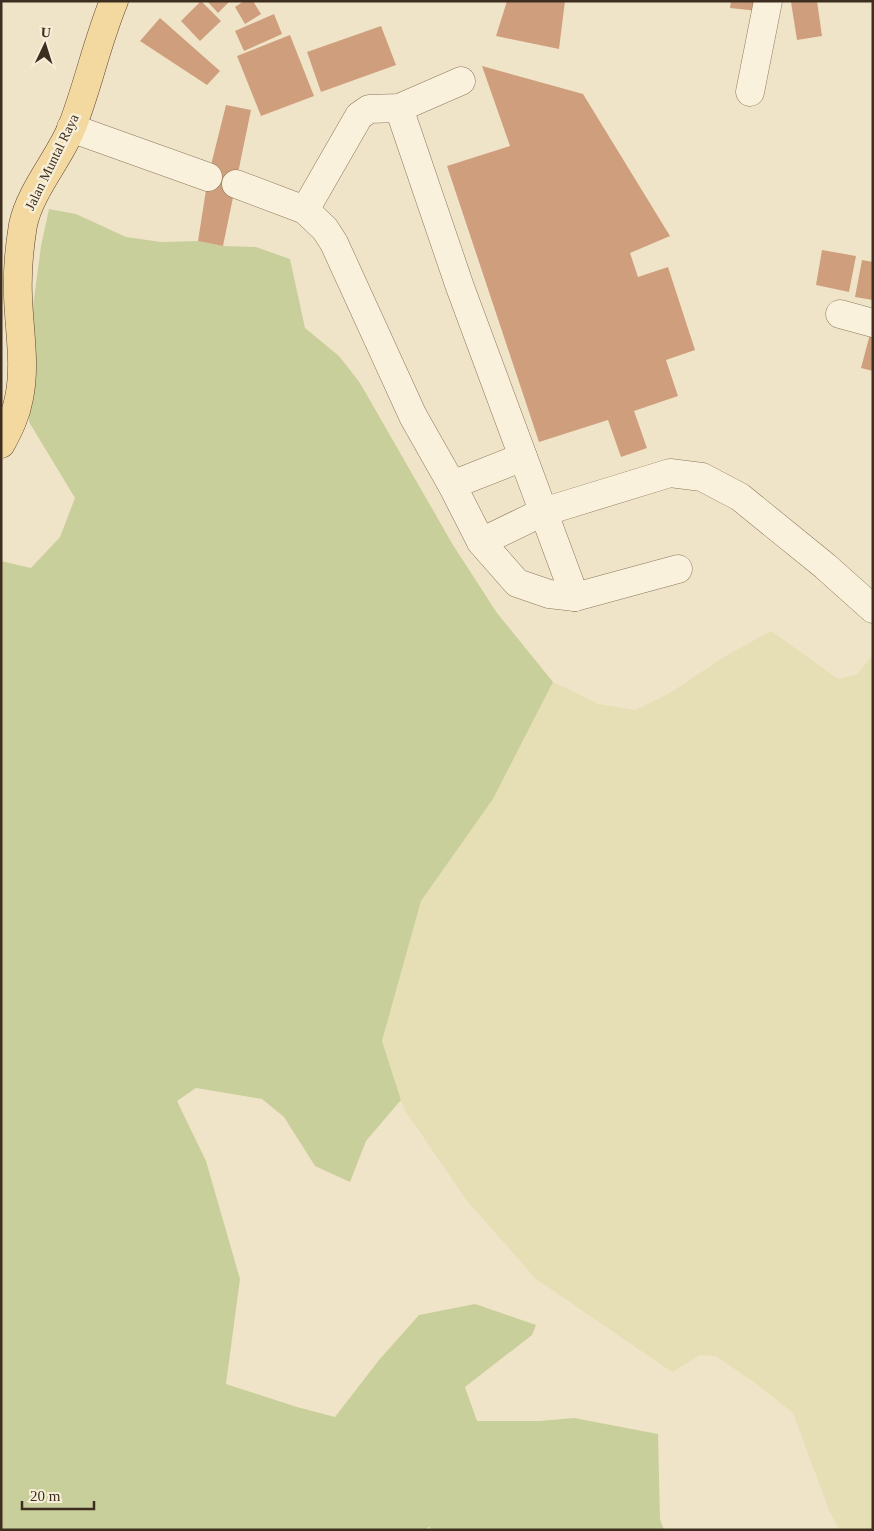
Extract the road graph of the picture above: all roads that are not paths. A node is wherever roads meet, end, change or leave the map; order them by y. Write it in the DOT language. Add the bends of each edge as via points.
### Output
graph roads {
  1 [pos="114,1"];
  2 [pos="768,1"];
  3 [pos="462,81"];
  4 [pos="750,92"];
  5 [pos="399,108"];
  6 [pos="71,128"];
  7 [pos="208,176"];
  8 [pos="236,184"];
  9 [pos="305,210"];
  10 [pos="840,314"];
  11 [pos="873,323"];
  12 [pos="1,444"];
  13 [pos="523,457"];
  14 [pos="452,485"];
  15 [pos="543,512"];
  16 [pos="481,542"];
  17 [pos="678,569"];
  18 [pos="575,597"];
  19 [pos="873,608"];
  1 -- 6 [label="main road, Jalan Muntal Raya"];
  2 -- 4 [label="street"];
  3 -- 5 [label="street"];
  5 -- 9 [label="street" via="368,109 359,116"];
  5 -- 13 [label="street"];
  6 -- 7 [label="street"];
  6 -- 12 [label="main road, Jalan Muntal Raya" via="24,222 18,252 21,382 12,423"];
  8 -- 9 [label="street"];
  9 -- 14 [label="street" via="334,243 413,416"];
  10 -- 11 [label="street"];
  13 -- 14 [label="street"];
  13 -- 15 [label="street"];
  14 -- 16 [label="street"];
  15 -- 16 [label="street"];
  15 -- 18 [label="street"];
  15 -- 19 [label="street" via="670,473 702,477 740,497"];
  16 -- 18 [label="street" via="517,583 549,594"];
  17 -- 18 [label="street"];
}
